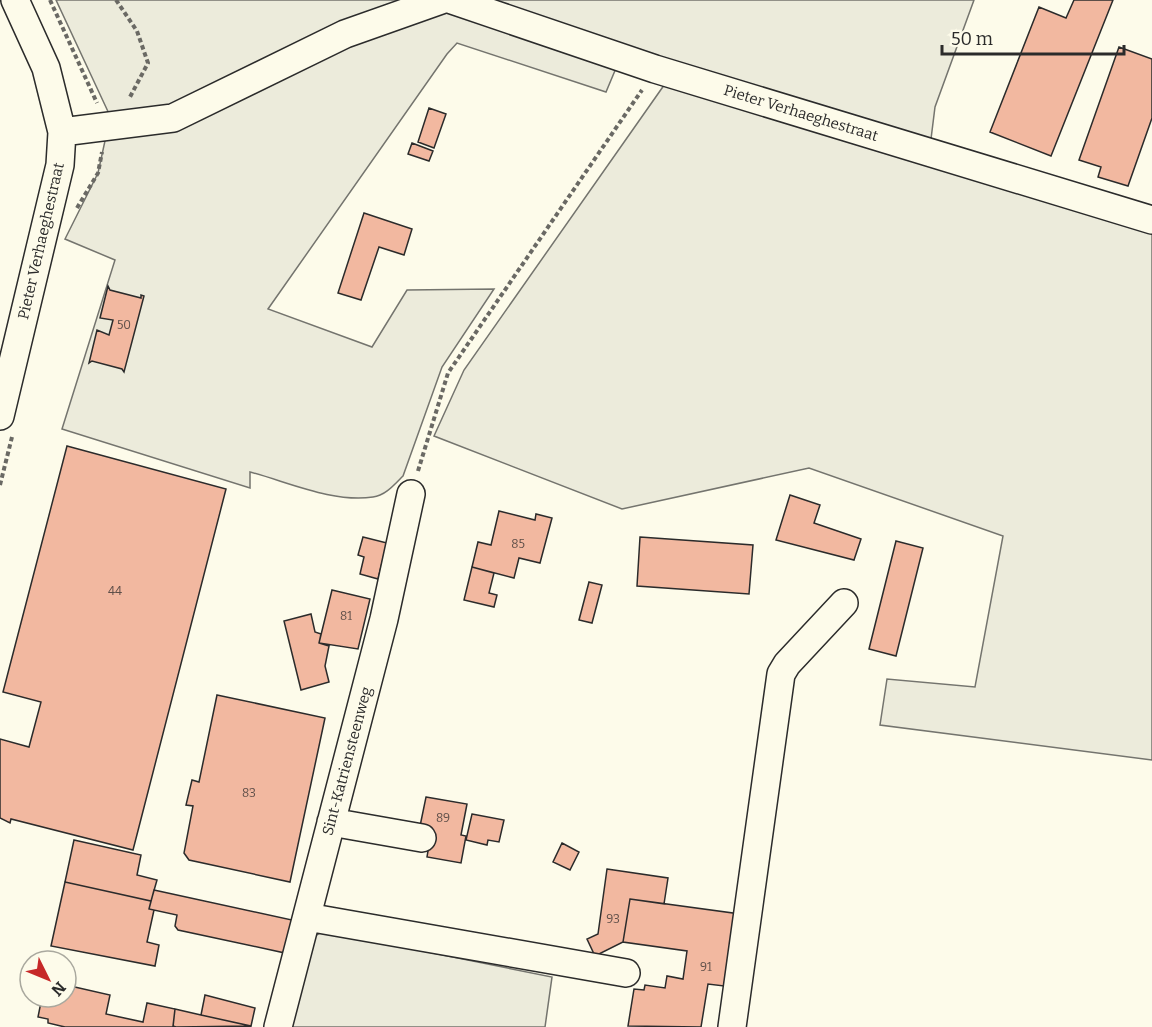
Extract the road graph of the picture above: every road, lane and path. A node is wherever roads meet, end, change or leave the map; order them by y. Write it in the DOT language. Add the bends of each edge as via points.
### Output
graph roads {
  1 [pos="15,0"];
  2 [pos="116,0"];
  3 [pos="441,0"];
  4 [pos="452,0"];
  5 [pos="656,69"];
  6 [pos="120,125"];
  7 [pos="62,132"];
  8 [pos="1152,220"];
  9 [pos="0,416"];
  10 [pos="411,494"];
  11 [pos="843,603"];
  12 [pos="331,822"];
  13 [pos="422,838"];
  14 [pos="307,916"];
  15 [pos="626,974"];
  16 [pos="278,1027"];
  17 [pos="732,1027"];
  1 -- 7 [label="street, Pieter Verhaeghestraat" via="46,68"];
  2 -- 6 [label="path" via="137,31 148,63 120,117"];
  3 -- 6 [label="street" via="345,34 173,118"];
  4 -- 5 [label="street, Pieter Verhaeghestraat"];
  5 -- 8 [label="street, Pieter Verhaeghestraat"];
  5 -- 10 [label="path" via="448,373"];
  6 -- 7 [label="street"];
  7 -- 9 [label="street, Pieter Verhaeghestraat" via="60,165"];
  10 -- 12 [label="street, Sint-Katriensteenweg" via="384,619"];
  11 -- 17 [label="street" via="781,674"];
  12 -- 13 [label="street"];
  12 -- 14 [label="street, Sint-Katriensteenweg"];
  14 -- 15 [label="street"];
  14 -- 16 [label="street, Sint-Katriensteenweg"];
}
